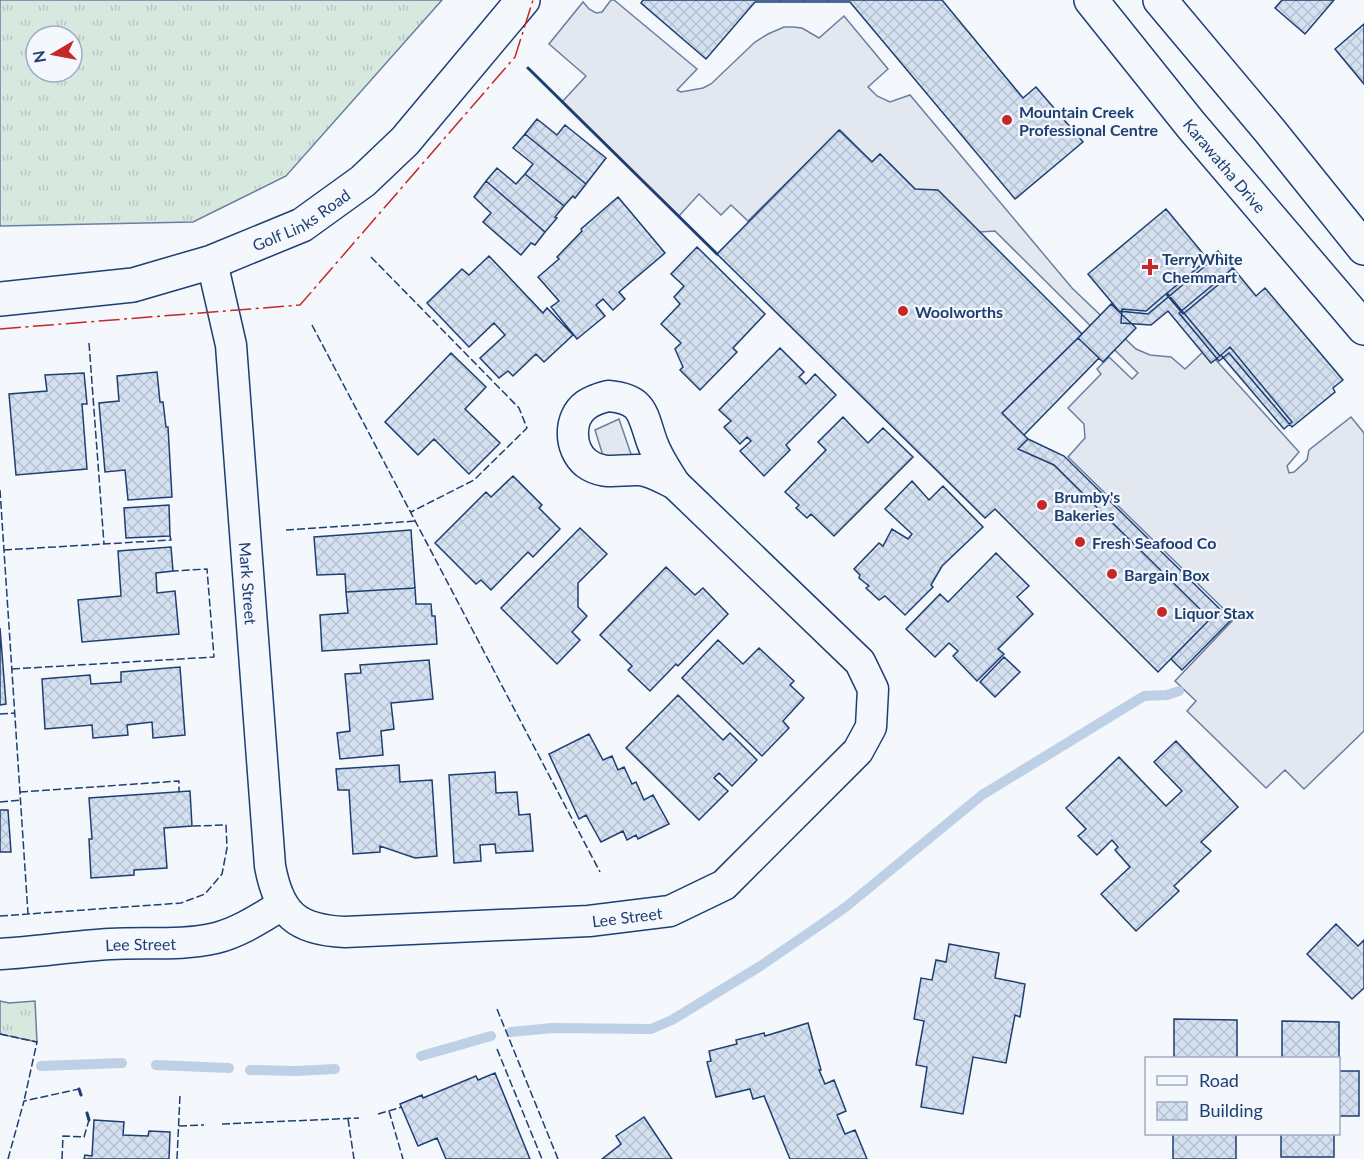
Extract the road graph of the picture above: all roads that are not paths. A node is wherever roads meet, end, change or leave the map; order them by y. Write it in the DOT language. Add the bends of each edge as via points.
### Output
graph roads {
  1 [pos="523,0"];
  2 [pos="1091,0"];
  3 [pos="1160,0"];
  4 [pos="1364,248"];
  5 [pos="212,262"];
  6 [pos="0,299"];
  7 [pos="1364,328"];
  8 [pos="675,484"];
  9 [pos="282,904"];
  10 [pos="0,954"];
  1 -- 5 [label="main road, Golf Links Road" via="405,141 363,181 302,225"];
  2 -- 7 [label="main road, Karawatha Drive" via="1191,125"];
  3 -- 4 [label="main road"];
  5 -- 6 [label="main road, Golf Links Road" via="133,285"];
  5 -- 9 [label="street, Mark Street" via="231,345 270,866"];
  8 -- 9 [label="street, Lee Street" via="860,662 873,689 871,727 858,751 724,885 670,911 590,921 345,932 310,928"];
  9 -- 10 [label="street, Lee Street" via="218,938 79,945"];
}
